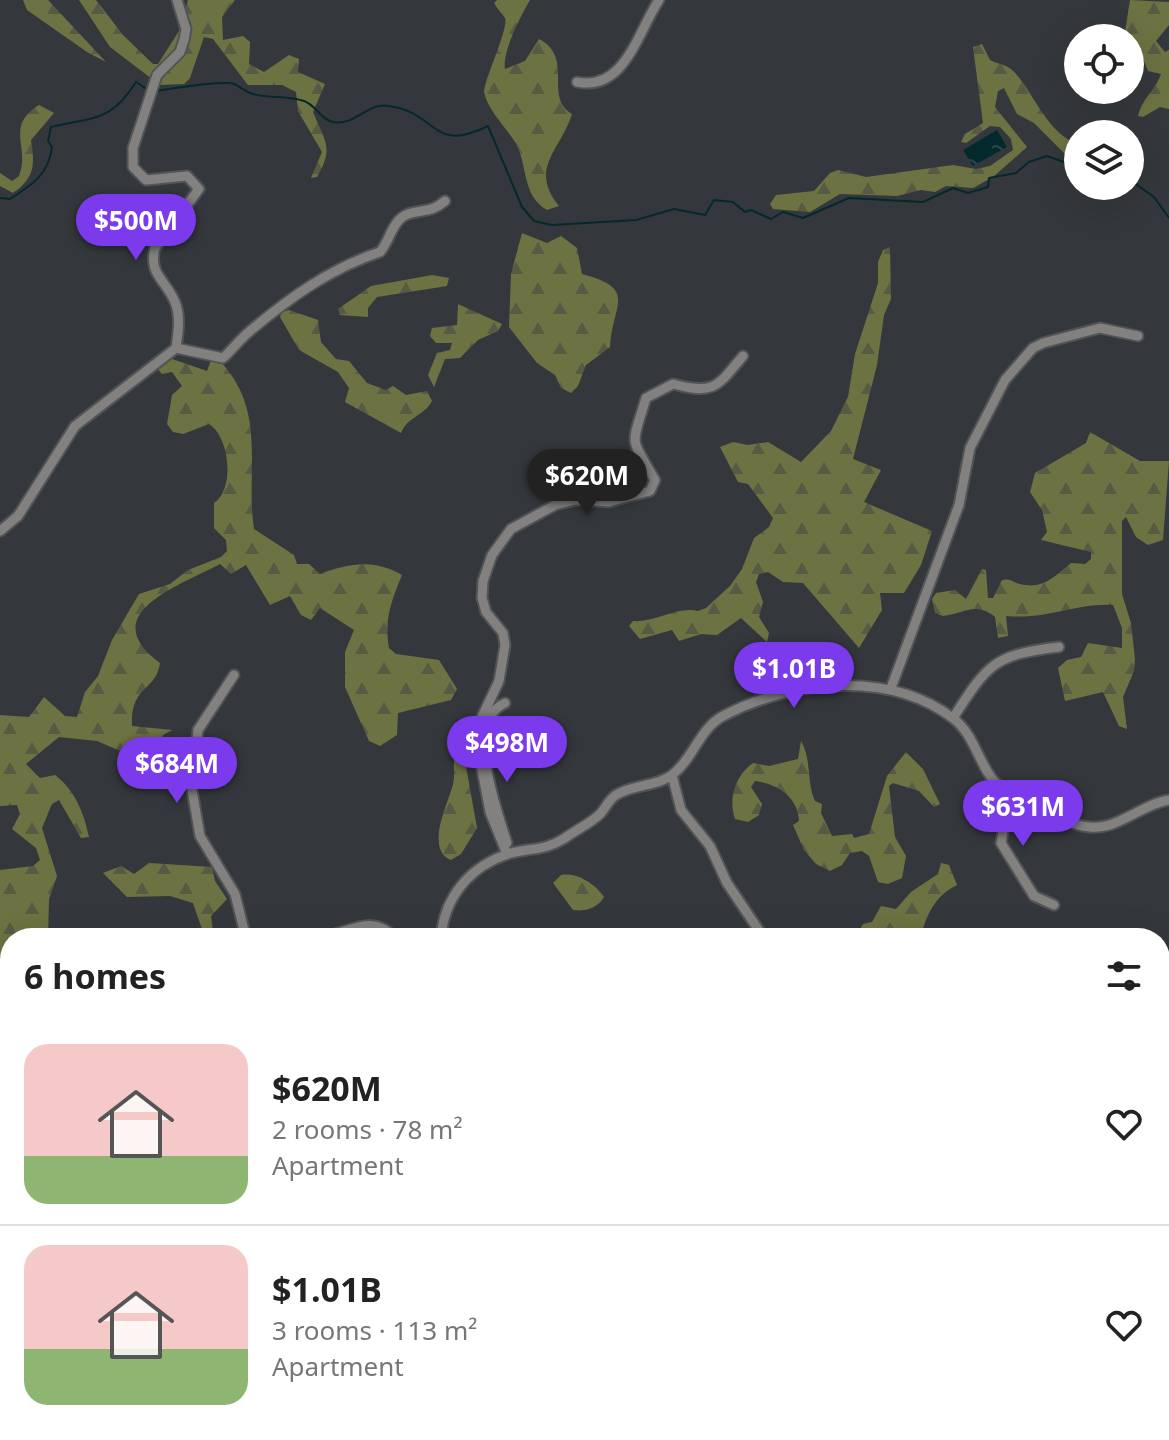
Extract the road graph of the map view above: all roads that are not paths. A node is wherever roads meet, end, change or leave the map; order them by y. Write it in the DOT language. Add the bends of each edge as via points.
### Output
graph roads {
  1 [pos="177,0"];
  2 [pos="659,0"];
  3 [pos="577,82"];
  4 [pos="445,201"];
  5 [pos="1138,336"];
  6 [pos="176,348"];
  7 [pos="743,356"];
  8 [pos="0,531"];
  9 [pos="1059,647"];
  10 [pos="234,675"];
  11 [pos="891,688"];
  12 [pos="505,703"];
  13 [pos="953,718"];
  14 [pos="672,775"];
  15 [pos="1010,791"];
  16 [pos="1169,800"];
  17 [pos="509,854"];
  18 [pos="1054,905"];
  19 [pos="244,928"];
  20 [pos="355,928"];
  21 [pos="385,928"];
  22 [pos="442,928"];
  23 [pos="757,928"];
  1 -- 6 [label="street" via="184,40 180,52 157,75 131,158 146,180 187,176 199,189 153,256 154,271 175,301"];
  2 -- 3 [label="street" via="619,69 603,82"];
  4 -- 6 [label="street" via="432,212 405,215 380,252 346,263 299,293 223,358"];
  5 -- 11 [label="street" via="1100,328 1058,338 1033,348 1005,380 970,448 959,505"];
  6 -- 8 [label="street" via="75,426 18,516"];
  7 -- 17 [label="street" via="716,387 696,391 673,384 646,398 634,437 640,459 655,480 650,491 609,502 564,501 511,529 494,550 482,598 505,645 500,676 477,739 490,812"];
  9 -- 13 [label="street" via="993,663"];
  10 -- 19 [label="street" via="198,730 192,790 200,836 235,894"];
  11 -- 13 [label="street"];
  11 -- 14 [label="street" via="822,688 746,706 708,727"];
  12 -- 17 [label="street" via="490,716 484,741"];
  13 -- 15 [label="street" via="992,779"];
  14 -- 17 [label="street" via="619,793 598,816 549,848"];
  14 -- 23 [label="street" via="683,814 710,846"];
  15 -- 16 [label="street" via="1088,827 1109,825"];
  15 -- 18 [label="street" via="1001,843 1034,896"];
  17 -- 22 [label="street" via="459,886 445,910"];
  20 -- 21 [label="street"];
}
